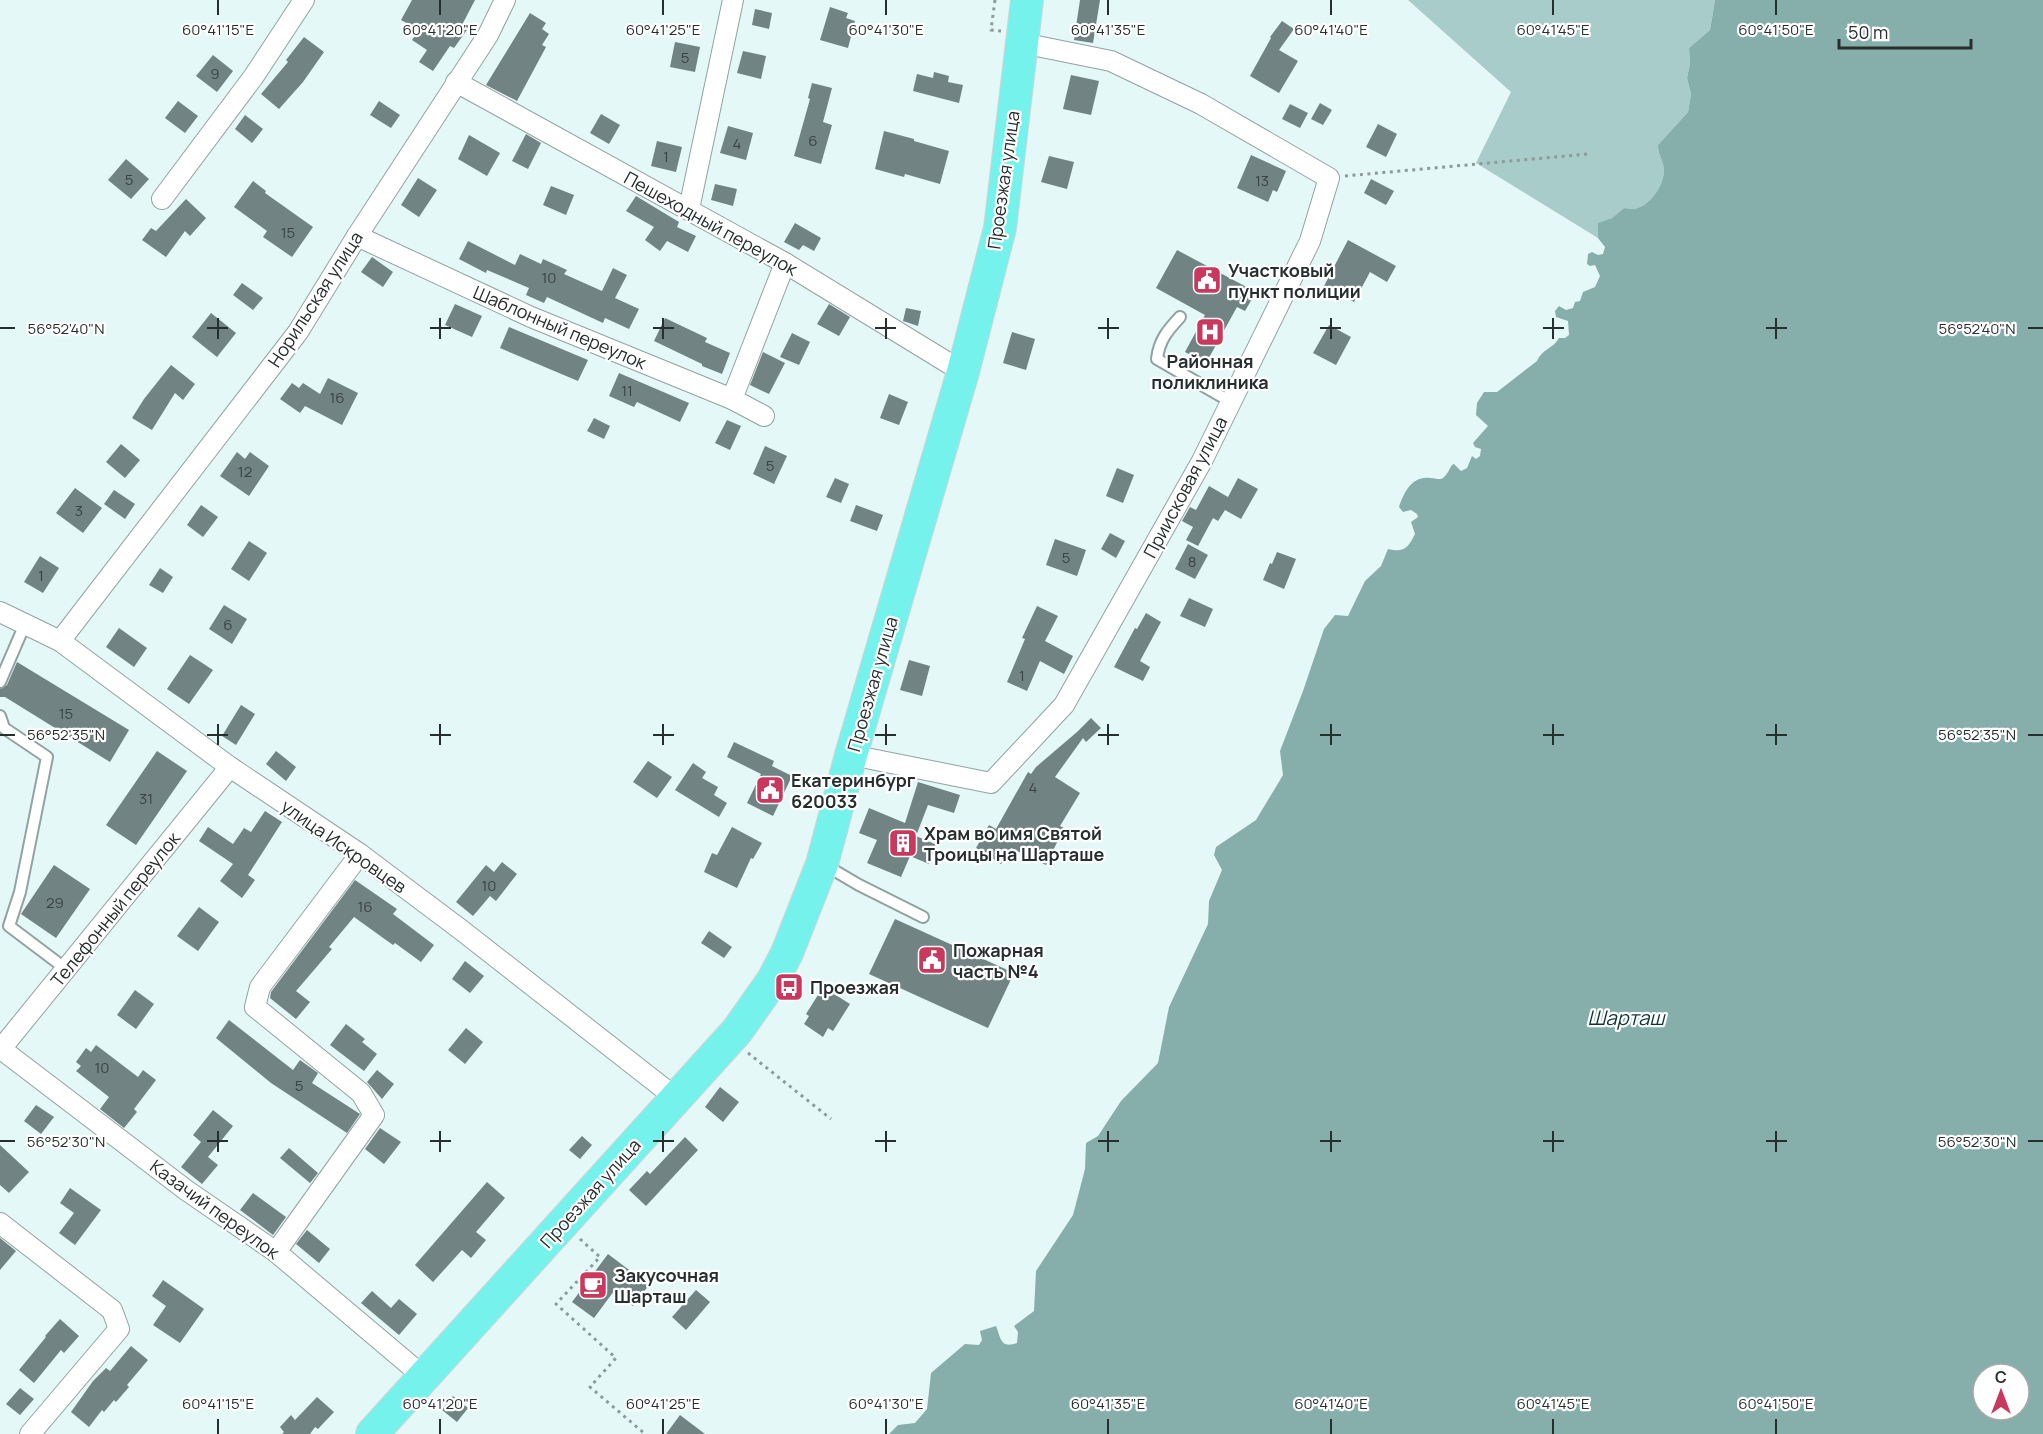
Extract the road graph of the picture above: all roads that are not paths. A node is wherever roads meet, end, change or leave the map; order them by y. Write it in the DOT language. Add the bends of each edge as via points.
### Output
graph roads {
  1 [pos="304,0"];
  2 [pos="505,0"];
  3 [pos="733,0"];
  4 [pos="1027,0"];
  5 [pos="1012,37"];
  6 [pos="456,82"];
  7 [pos="162,200"];
  8 [pos="689,209"];
  9 [pos="357,236"];
  10 [pos="785,263"];
  11 [pos="1180,317"];
  12 [pos="963,372"];
  13 [pos="732,399"];
  14 [pos="1231,402"];
  15 [pos="764,416"];
  16 [pos="0,612"];
  17 [pos="25,624"];
  18 [pos="60,641"];
  19 [pos="0,682"];
  20 [pos="0,716"];
  21 [pos="851,755"];
  22 [pos="230,767"];
  23 [pos="360,854"];
  24 [pos="822,864"];
  25 [pos="923,918"];
  26 [pos="66,969"];
  27 [pos="0,1049"];
  28 [pos="676,1098"];
  29 [pos="0,1223"];
  30 [pos="276,1252"];
  31 [pos="424,1377"];
  32 [pos="30,1434"];
  33 [pos="372,1434"];
  1 -- 7 [label="street" via="254,76"];
  2 -- 6 [label="street, Норильская улица" via="488,35"];
  3 -- 8 [label="street"];
  4 -- 5 [label="main road, Проезжая улица"];
  5 -- 12 [label="main road, Проезжая улица" via="1000,228"];
  5 -- 14 [label="street, Приисковая улица" via="1111,61 1201,104 1329,178 1310,241"];
  6 -- 8 [label="street, Пешеходный переулок"];
  6 -- 9 [label="street, Норильская улица"];
  8 -- 10 [label="street, Пешеходный переулок"];
  9 -- 13 [label="street, Шаблонный переулок" via="531,317"];
  9 -- 18 [label="street, Норильская улица" via="298,332"];
  10 -- 12 [label="street, Пешеходный переулок"];
  10 -- 13 [label="street"];
  11 -- 14 [label="lane" via="1159,346 1157,359"];
  12 -- 21 [label="main road, Проезжая улица"];
  13 -- 15 [label="street, Шаблонный переулок"];
  14 -- 21 [label="street, Приисковая улица" via="1064,705 991,783"];
  16 -- 17 [label="street, улица Искровцев"];
  17 -- 18 [label="street, улица Искровцев"];
  17 -- 19 [label="lane"];
  18 -- 22 [label="street, улица Искровцев"];
  20 -- 26 [label="lane" via="4,728 47,756 20,892 9,926"];
  21 -- 24 [label="main road, Проезжая улица"];
  22 -- 23 [label="street, улица Искровцев"];
  22 -- 26 [label="street, Телефонный переулок"];
  23 -- 28 [label="street, улица Искровцев"];
  23 -- 30 [label="street" via="260,987 255,1007 361,1093 374,1115"];
  24 -- 25 [label="lane"];
  24 -- 28 [label="main road, Проезжая улица" via="773,980 737,1031"];
  26 -- 27 [label="street, Телефонный переулок"];
  27 -- 30 [label="street, Казачий переулок" via="186,1190"];
  28 -- 31 [label="main road, Проезжая улица"];
  29 -- 32 [label="street" via="112,1310 119,1329"];
  30 -- 31 [label="street, Казачий переулок"];
  31 -- 33 [label="main road, Проезжая улица"];
}
